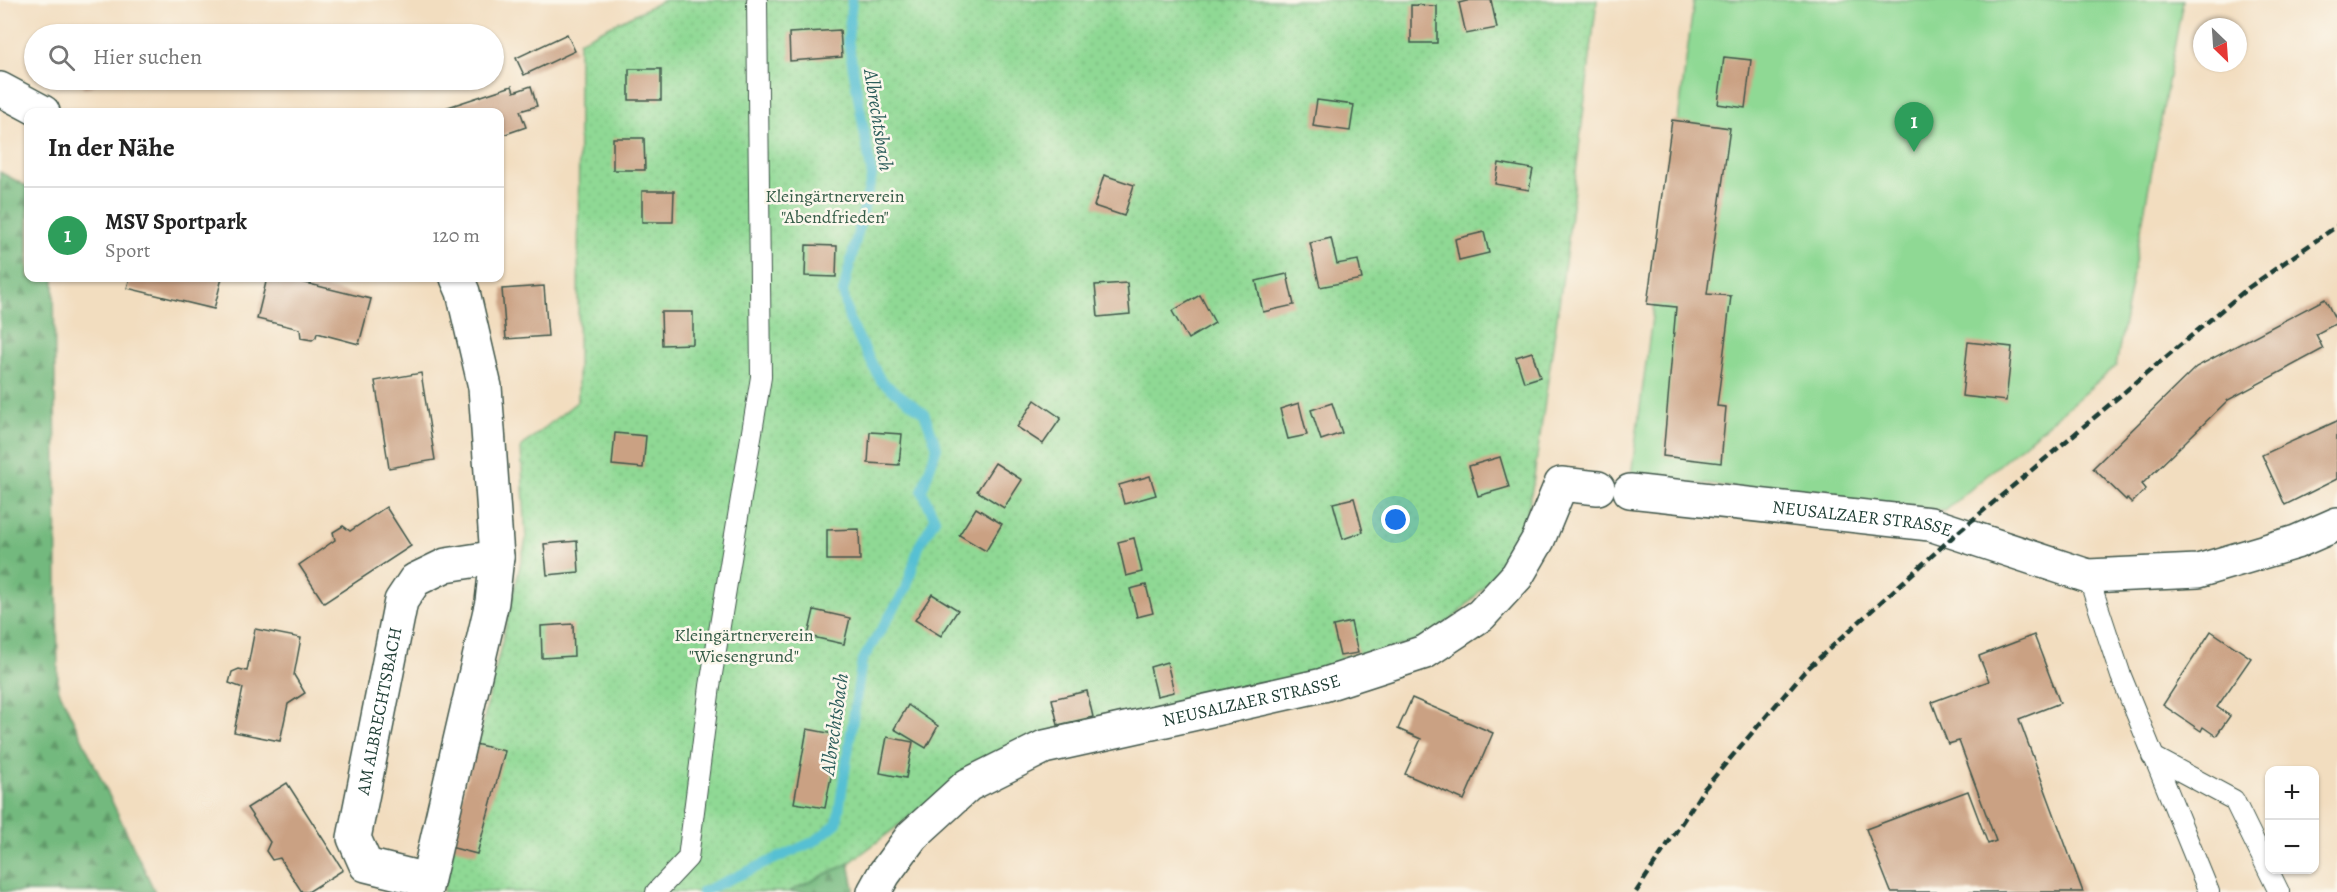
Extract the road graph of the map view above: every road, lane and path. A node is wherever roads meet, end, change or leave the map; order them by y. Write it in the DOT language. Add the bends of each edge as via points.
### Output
graph roads {
  1 [pos="757,0"];
  2 [pos="0,89"];
  3 [pos="36,108"];
  4 [pos="459,282"];
  5 [pos="1598,488"];
  6 [pos="1630,491"];
  7 [pos="2337,524"];
  8 [pos="497,557"];
  9 [pos="2088,576"];
  10 [pos="2152,756"];
  11 [pos="426,886"];
  12 [pos="656,892"];
  13 [pos="874,892"];
  14 [pos="2209,892"];
  15 [pos="2278,892"];
  1 -- 12 [label="lane" via="761,377 710,686 688,858"];
  2 -- 3 [label="street"];
  4 -- 8 [label="street, AM ALBRECHTSBACH" via="485,387"];
  5 -- 13 [label="street, NEUSALZAER STRASSE" via="1561,484 1538,540 1517,576 1481,615 1425,652 1323,685 1044,747 968,785 912,836"];
  6 -- 9 [label="street, NEUSALZAER STRASSE" via="1930,524"];
  7 -- 9 [label="street, NEUSALZAER STRASSE" via="2296,543 2198,571"];
  8 -- 11 [label="street, AM ALBRECHTSBACH" via="492,602"];
  8 -- 11 [label="street, AM ALBRECHTSBACH" via="446,565 415,580 401,601 354,838 366,866"];
  9 -- 10 [label="lane"];
  10 -- 14 [label="lane"];
  10 -- 15 [label="lane" via="2234,800"];
}
